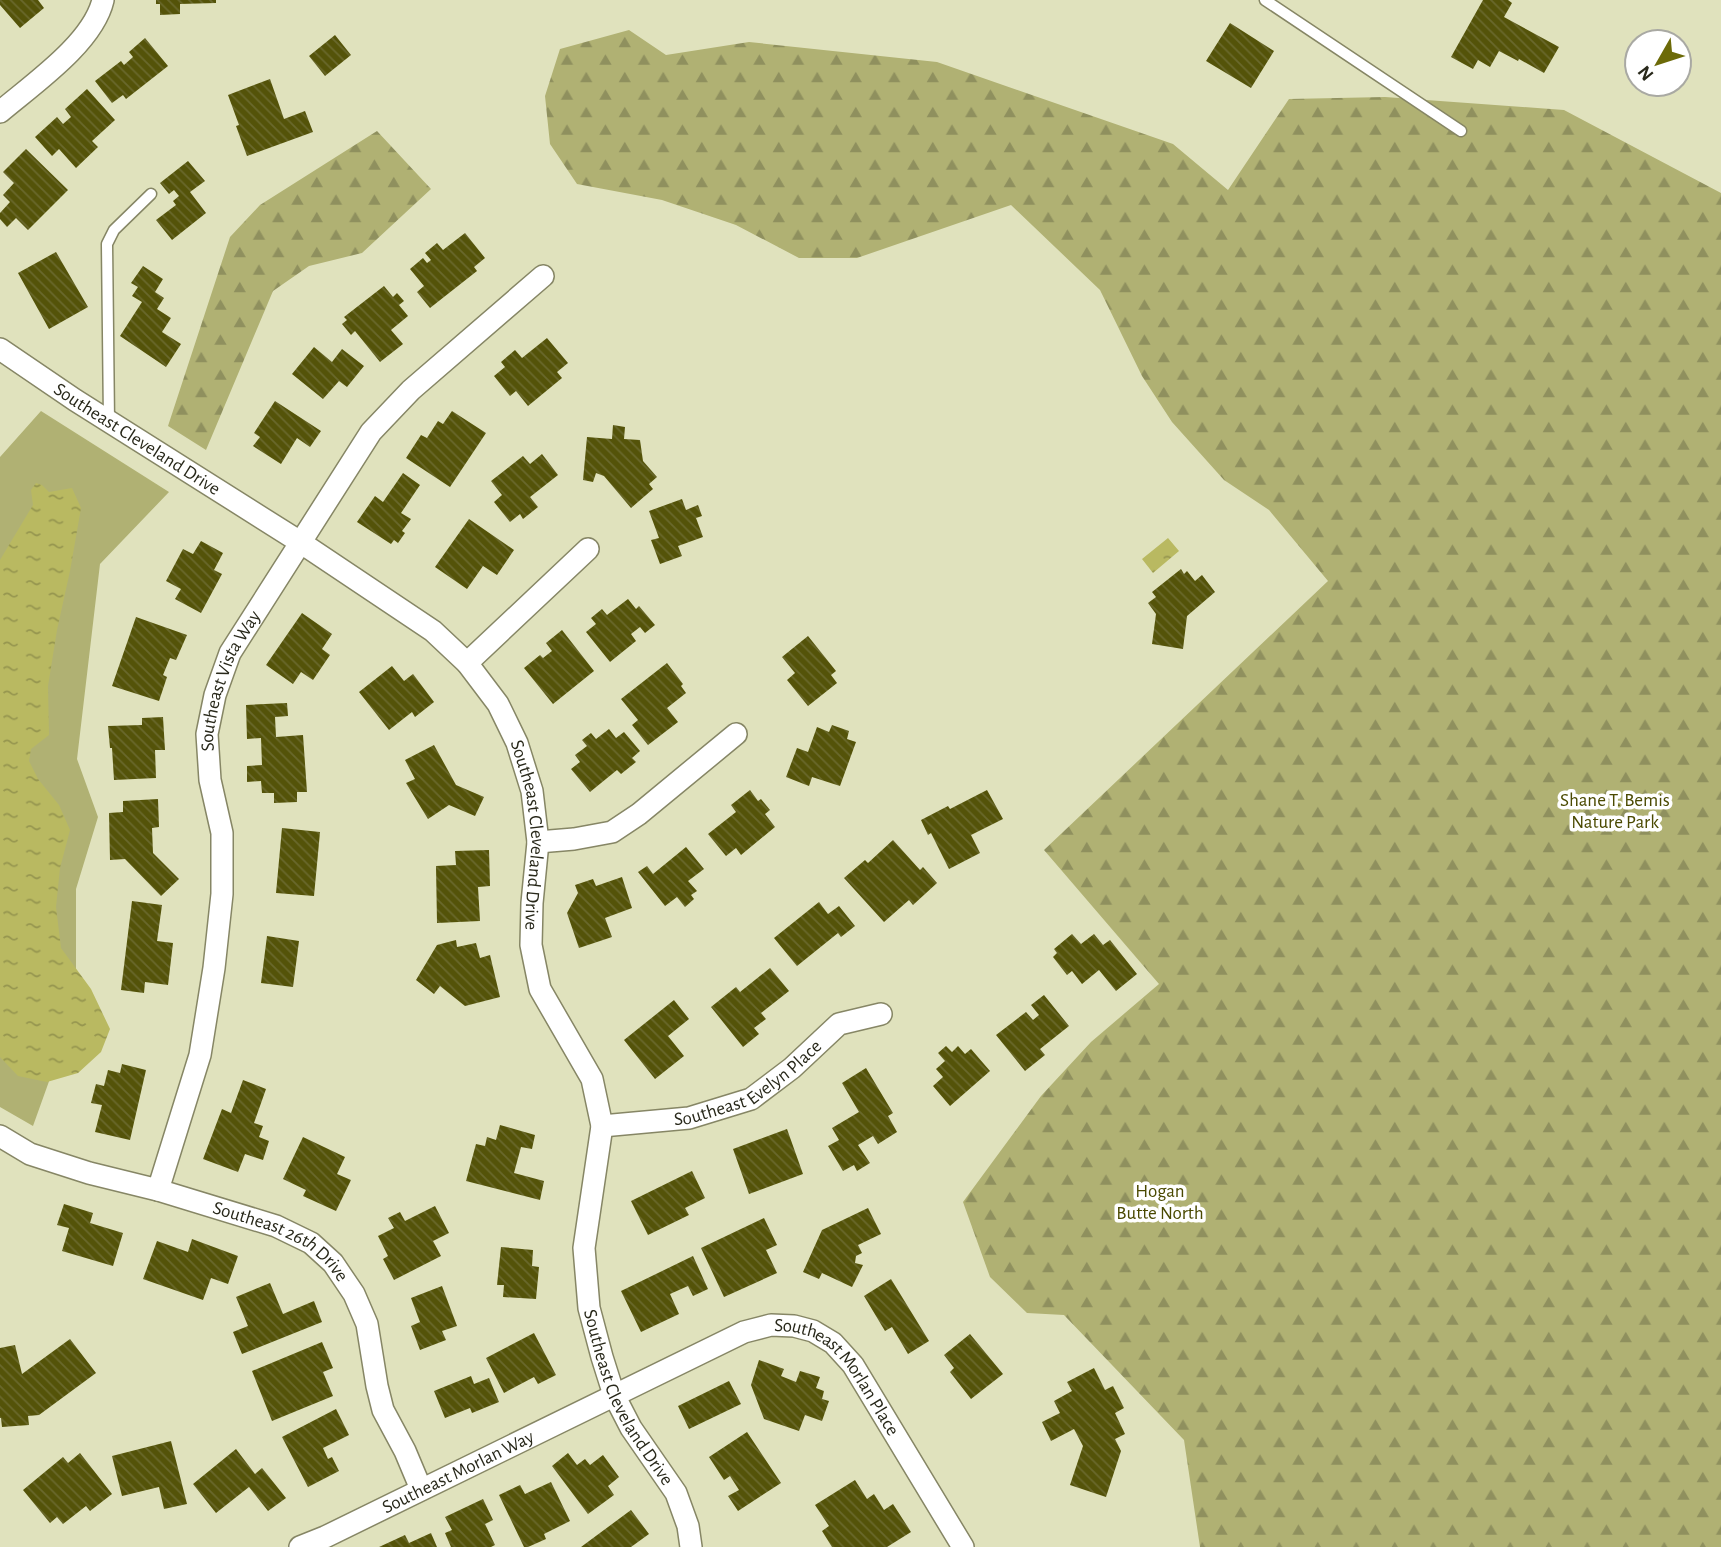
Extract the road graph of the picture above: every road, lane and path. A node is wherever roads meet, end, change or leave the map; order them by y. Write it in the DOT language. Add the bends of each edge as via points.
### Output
graph roads {
  1 [pos="103,0"];
  2 [pos="1265,0"];
  3 [pos="0,113"];
  4 [pos="1461,131"];
  5 [pos="151,194"];
  6 [pos="543,276"];
  7 [pos="0,349"];
  8 [pos="109,421"];
  9 [pos="300,542"];
  10 [pos="588,550"];
  11 [pos="467,663"];
  12 [pos="736,734"];
  13 [pos="538,842"];
  14 [pos="881,1014"];
  15 [pos="602,1126"];
  16 [pos="0,1136"];
  17 [pos="158,1190"];
  18 [pos="614,1395"];
  19 [pos="421,1489"];
  20 [pos="300,1547"];
  21 [pos="691,1547"];
  22 [pos="964,1547"];
  1 -- 3 [label="street" via="82,40"];
  2 -- 4 [label="lane"];
  5 -- 8 [label="lane" via="114,230 107,244"];
  6 -- 9 [label="street, Southeast Vista Way" via="392,408 371,432"];
  7 -- 8 [label="street, Southeast Cleveland Drive"];
  8 -- 9 [label="street, Southeast Cleveland Drive"];
  9 -- 11 [label="street, Southeast Cleveland Drive" via="433,631"];
  9 -- 17 [label="street, Southeast Vista Way" via="230,653 215,695 207,734 222,832 222,894 214,968 201,1055"];
  10 -- 11 [label="street"];
  11 -- 13 [label="street, Southeast Cleveland Drive" via="498,704 517,743 532,791"];
  12 -- 13 [label="street" via="612,832"];
  13 -- 15 [label="street, Southeast Cleveland Drive" via="531,945 540,989 592,1079"];
  14 -- 15 [label="street, Southeast Evelyn Place" via="839,1024 792,1069 751,1099 689,1118"];
  15 -- 18 [label="street, Southeast Cleveland Drive" via="584,1248 589,1308"];
  16 -- 17 [label="street, Southeast 26th Drive" via="30,1154"];
  17 -- 19 [label="street, Southeast 26th Drive" via="276,1226 311,1243 333,1263 367,1324 383,1410"];
  18 -- 19 [label="street, Southeast Morlan Way"];
  18 -- 21 [label="street, Southeast Cleveland Drive" via="676,1493"];
  18 -- 22 [label="street, Southeast Morlan Place" via="744,1332 771,1325 813,1331 833,1343 853,1366"];
  19 -- 20 [label="street, Southeast Morlan Way"];
}
